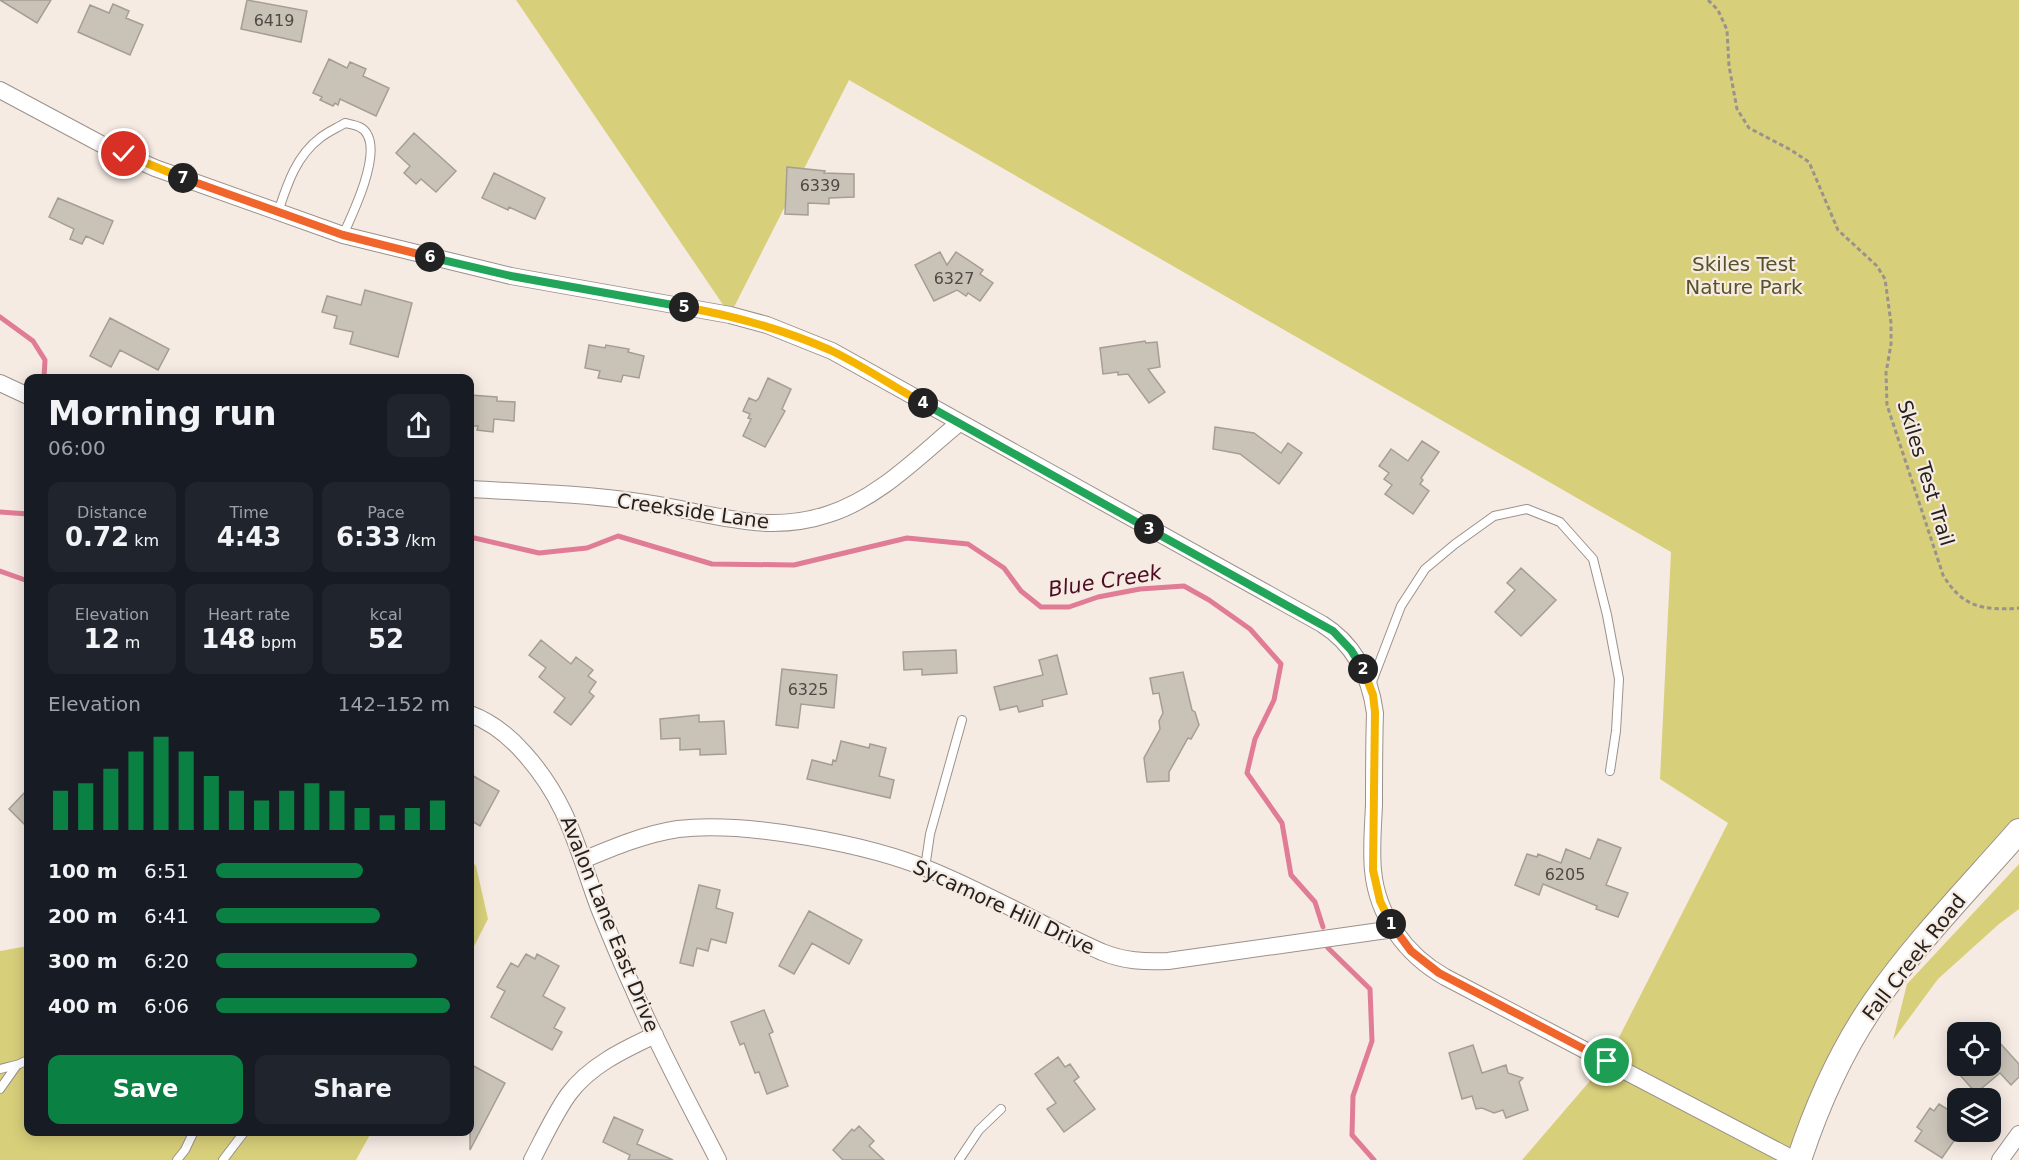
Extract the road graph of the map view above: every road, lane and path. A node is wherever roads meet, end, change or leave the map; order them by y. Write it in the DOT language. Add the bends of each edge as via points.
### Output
graph roads {
  1 [pos="1708,0"];
  2 [pos="0,90"];
  3 [pos="279,212"];
  4 [pos="343,235"];
  5 [pos="0,383"];
  6 [pos="24,394"];
  7 [pos="959,423"];
  8 [pos="474,489"];
  9 [pos="2019,608"];
  10 [pos="1370,687"];
  11 [pos="474,716"];
  12 [pos="962,720"];
  13 [pos="1610,771"];
  14 [pos="2019,831"];
  15 [pos="583,860"];
  16 [pos="926,868"];
  17 [pos="1394,929"];
  18 [pos="654,1035"];
  19 [pos="24,1062"];
  20 [pos="16,1065"];
  21 [pos="0,1070"];
  22 [pos="0,1089"];
  23 [pos="1000,1110"];
  24 [pos="2019,1134"];
  25 [pos="192,1136"];
  26 [pos="240,1136"];
  27 [pos="177,1160"];
  28 [pos="223,1160"];
  29 [pos="532,1160"];
  30 [pos="718,1160"];
  31 [pos="959,1160"];
  32 [pos="1797,1160"];
  33 [pos="2000,1160"];
  1 -- 9 [label="path, Skiles Test Trail" via="1718,10 1727,30 1737,109 1749,128 1809,162 1838,230 1877,266 1885,279 1891,323 1887,405 1943,575 1966,602 1989,608"];
  2 -- 3 [label="street" via="124,154"];
  3 -- 4 [label="street"];
  3 -- 4 [label="lane" via="300,159 319,138 345,123 359,126 369,136 370,153 365,184"];
  4 -- 7 [label="street" via="511,276 767,325 832,351"];
  5 -- 6 [label="street"];
  7 -- 8 [label="street, Creekside Lane" via="874,491 831,514 800,522 751,523 649,503"];
  7 -- 10 [label="street" via="1333,631 1356,656"];
  10 -- 13 [label="lane" via="1401,606 1425,570 1494,516 1527,509 1560,522 1593,559 1619,679"];
  10 -- 17 [label="street" via="1375,712 1373,870 1380,901"];
  11 -- 15 [label="street, Avalon Lane East Drive" via="503,732 539,770 567,818"];
  12 -- 16 [label="lane" via="930,834"];
  14 -- 32 [label="main road, Fall Creek Road" via="1875,1002 1832,1075"];
  15 -- 16 [label="street, Sycamore Hill Drive" via="654,834 712,828 823,841"];
  15 -- 18 [label="street, Avalon Lane East Drive" via="614,945"];
  16 -- 17 [label="street, Sycamore Hill Drive" via="1094,949 1131,961 1168,961"];
  17 -- 32 [label="street" via="1411,951 1439,973"];
  18 -- 29 [label="street" via="601,1063 577,1084"];
  18 -- 30 [label="street, Avalon Lane East Drive"];
  19 -- 20 [label="lane"];
  20 -- 21 [label="lane"];
  20 -- 22 [label="lane"];
  23 -- 31 [label="lane" via="979,1130"];
  24 -- 33 [label="street"];
  25 -- 27 [label="lane"];
  26 -- 28 [label="lane"];
}
